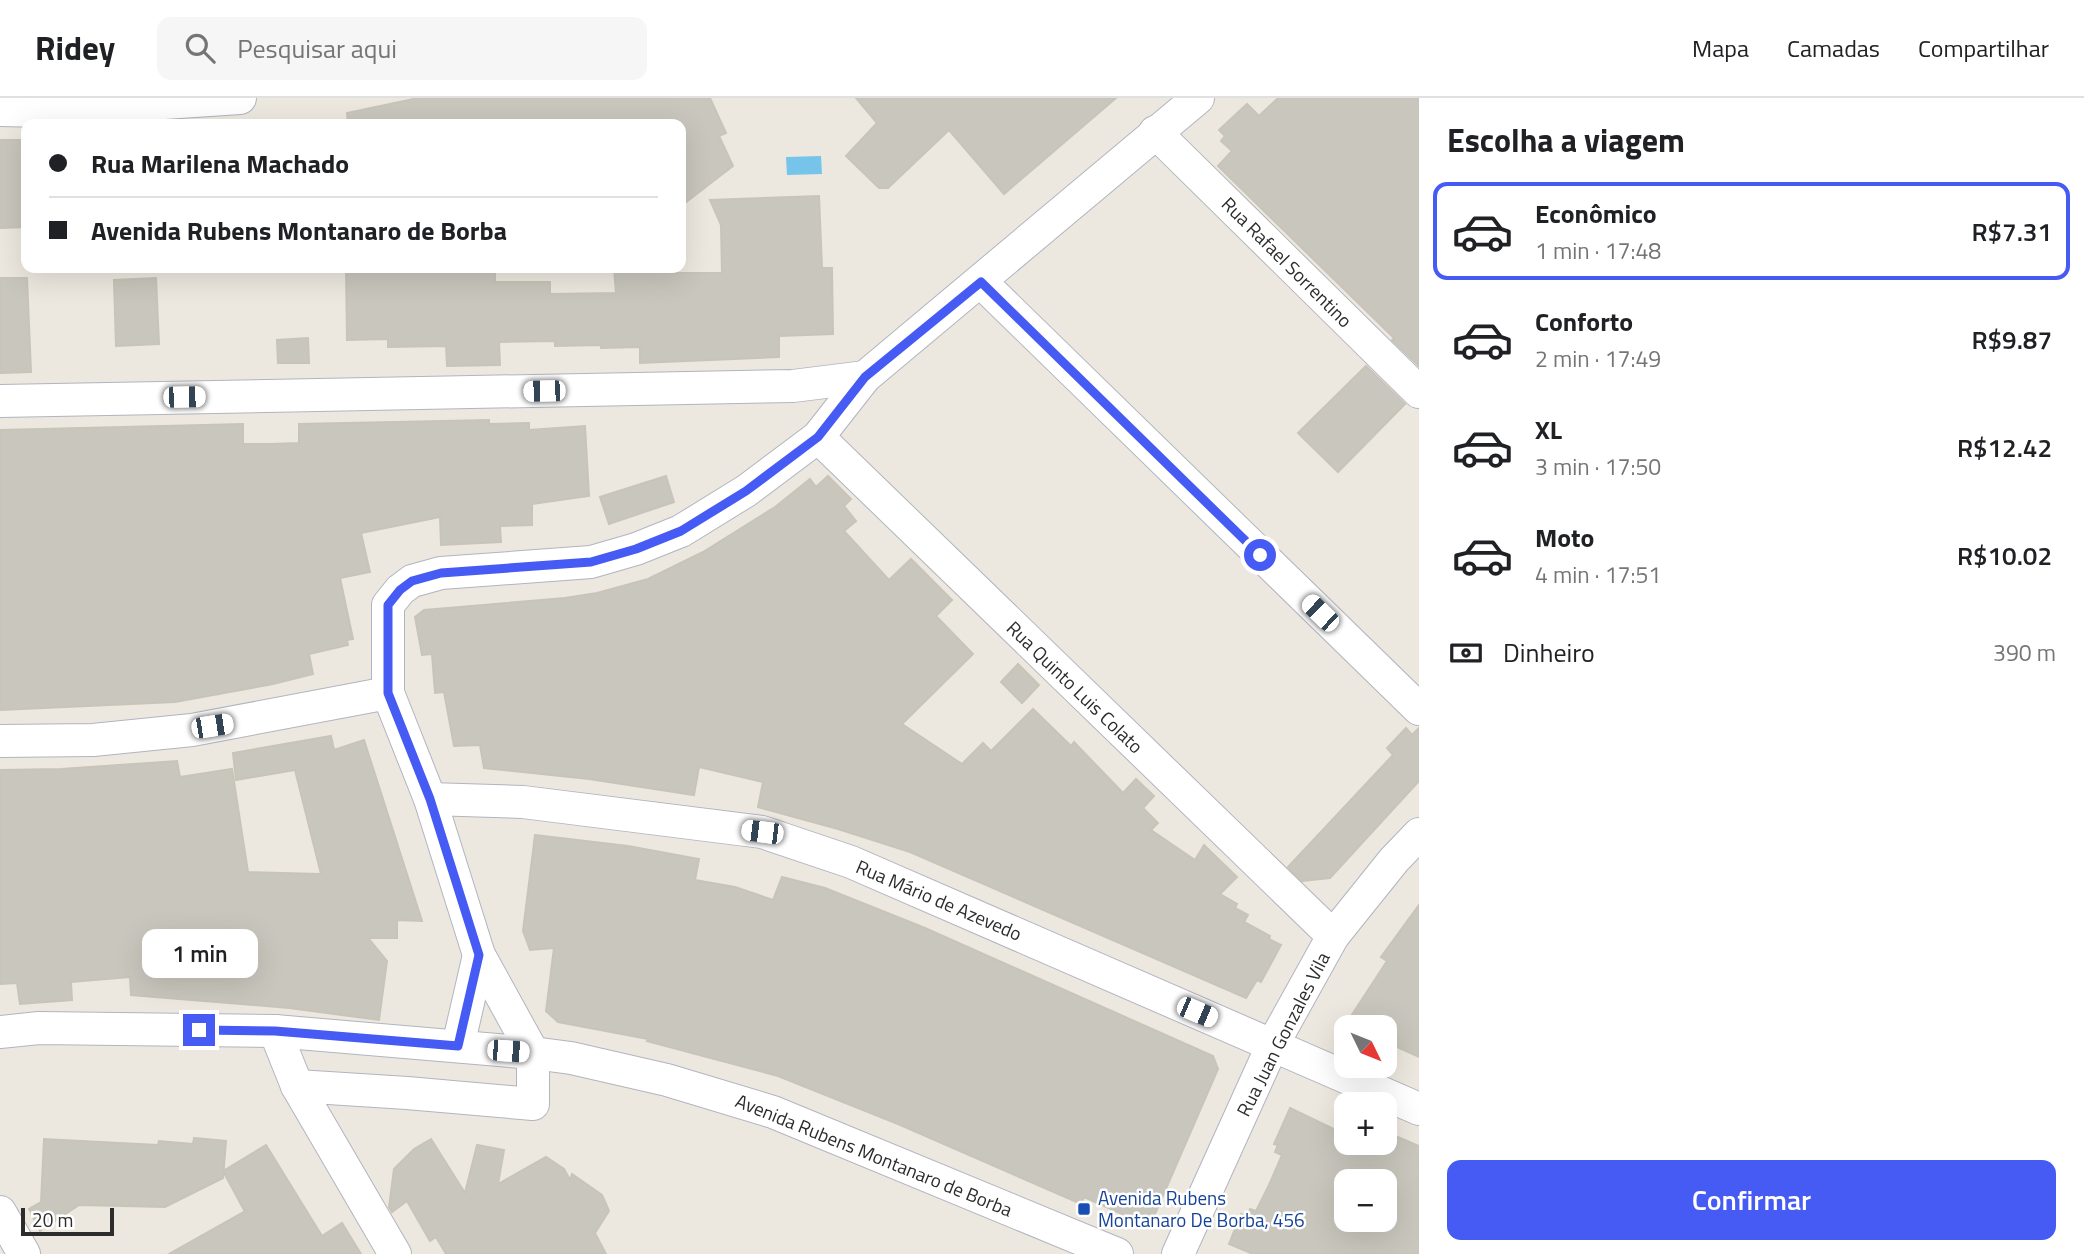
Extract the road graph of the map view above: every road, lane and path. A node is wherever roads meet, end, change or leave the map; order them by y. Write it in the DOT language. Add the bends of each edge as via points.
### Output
graph roads {
  1 [pos="240,98"];
  2 [pos="1198,98"];
  3 [pos="0,110"];
  4 [pos="1155,132"];
  5 [pos="981,282"];
  6 [pos="865,377"];
  7 [pos="1419,392"];
  8 [pos="0,401"];
  9 [pos="818,437"];
  10 [pos="388,693"];
  11 [pos="1419,709"];
  12 [pos="0,741"];
  13 [pos="430,799"];
  14 [pos="1419,834"];
  15 [pos="1333,936"];
  16 [pos="479,955"];
  17 [pos="275,1031"];
  18 [pos="0,1032"];
  19 [pos="1273,1044"];
  20 [pos="458,1046"];
  21 [pos="533,1053"];
  22 [pos="297,1086"];
  23 [pos="1419,1109"];
  24 [pos="0,1212"];
  25 [pos="1068,1244"];
  26 [pos="23,1254"];
  27 [pos="395,1254"];
  28 [pos="1117,1254"];
  29 [pos="1178,1254"];
  1 -- 3 [label="street"];
  2 -- 4 [label="street"];
  4 -- 5 [label="street"];
  4 -- 7 [label="street, Rua Rafael Sorrentino"];
  5 -- 6 [label="street"];
  5 -- 11 [label="street"];
  6 -- 8 [label="street" via="793,386"];
  6 -- 9 [label="street"];
  9 -- 10 [label="street" via="692,525 636,549 591,562 441,573 412,581 388,605"];
  9 -- 15 [label="street, Rua Quinto Luis Colato"];
  10 -- 12 [label="street" via="192,730 93,740"];
  10 -- 13 [label="street"];
  13 -- 16 [label="street"];
  13 -- 19 [label="street, Rua Mário de Azevedo" via="523,802 762,832 851,862"];
  14 -- 15 [label="street, Rua Juan Gonzales Vila"];
  15 -- 19 [label="street, Rua Juan Gonzales Vila"];
  16 -- 20 [label="street"];
  16 -- 21 [label="street"];
  17 -- 18 [label="street, Avenida Rubens Montanaro de Borba" via="39,1028"];
  17 -- 20 [label="street, Avenida Rubens Montanaro de Borba"];
  17 -- 22 [label="street"];
  19 -- 23 [label="street, Rua Mário de Azevedo"];
  19 -- 29 [label="street, Rua Juan Gonzales Vila"];
  20 -- 21 [label="street, Avenida Rubens Montanaro de Borba"];
  21 -- 22 [label="street" via="533,1104"];
  21 -- 25 [label="street, Avenida Rubens Montanaro de Borba" via="667,1080 773,1112"];
  22 -- 27 [label="street"];
  24 -- 26 [label="street"];
  25 -- 28 [label="street, Avenida Rubens Montanaro de Borba"];
}
